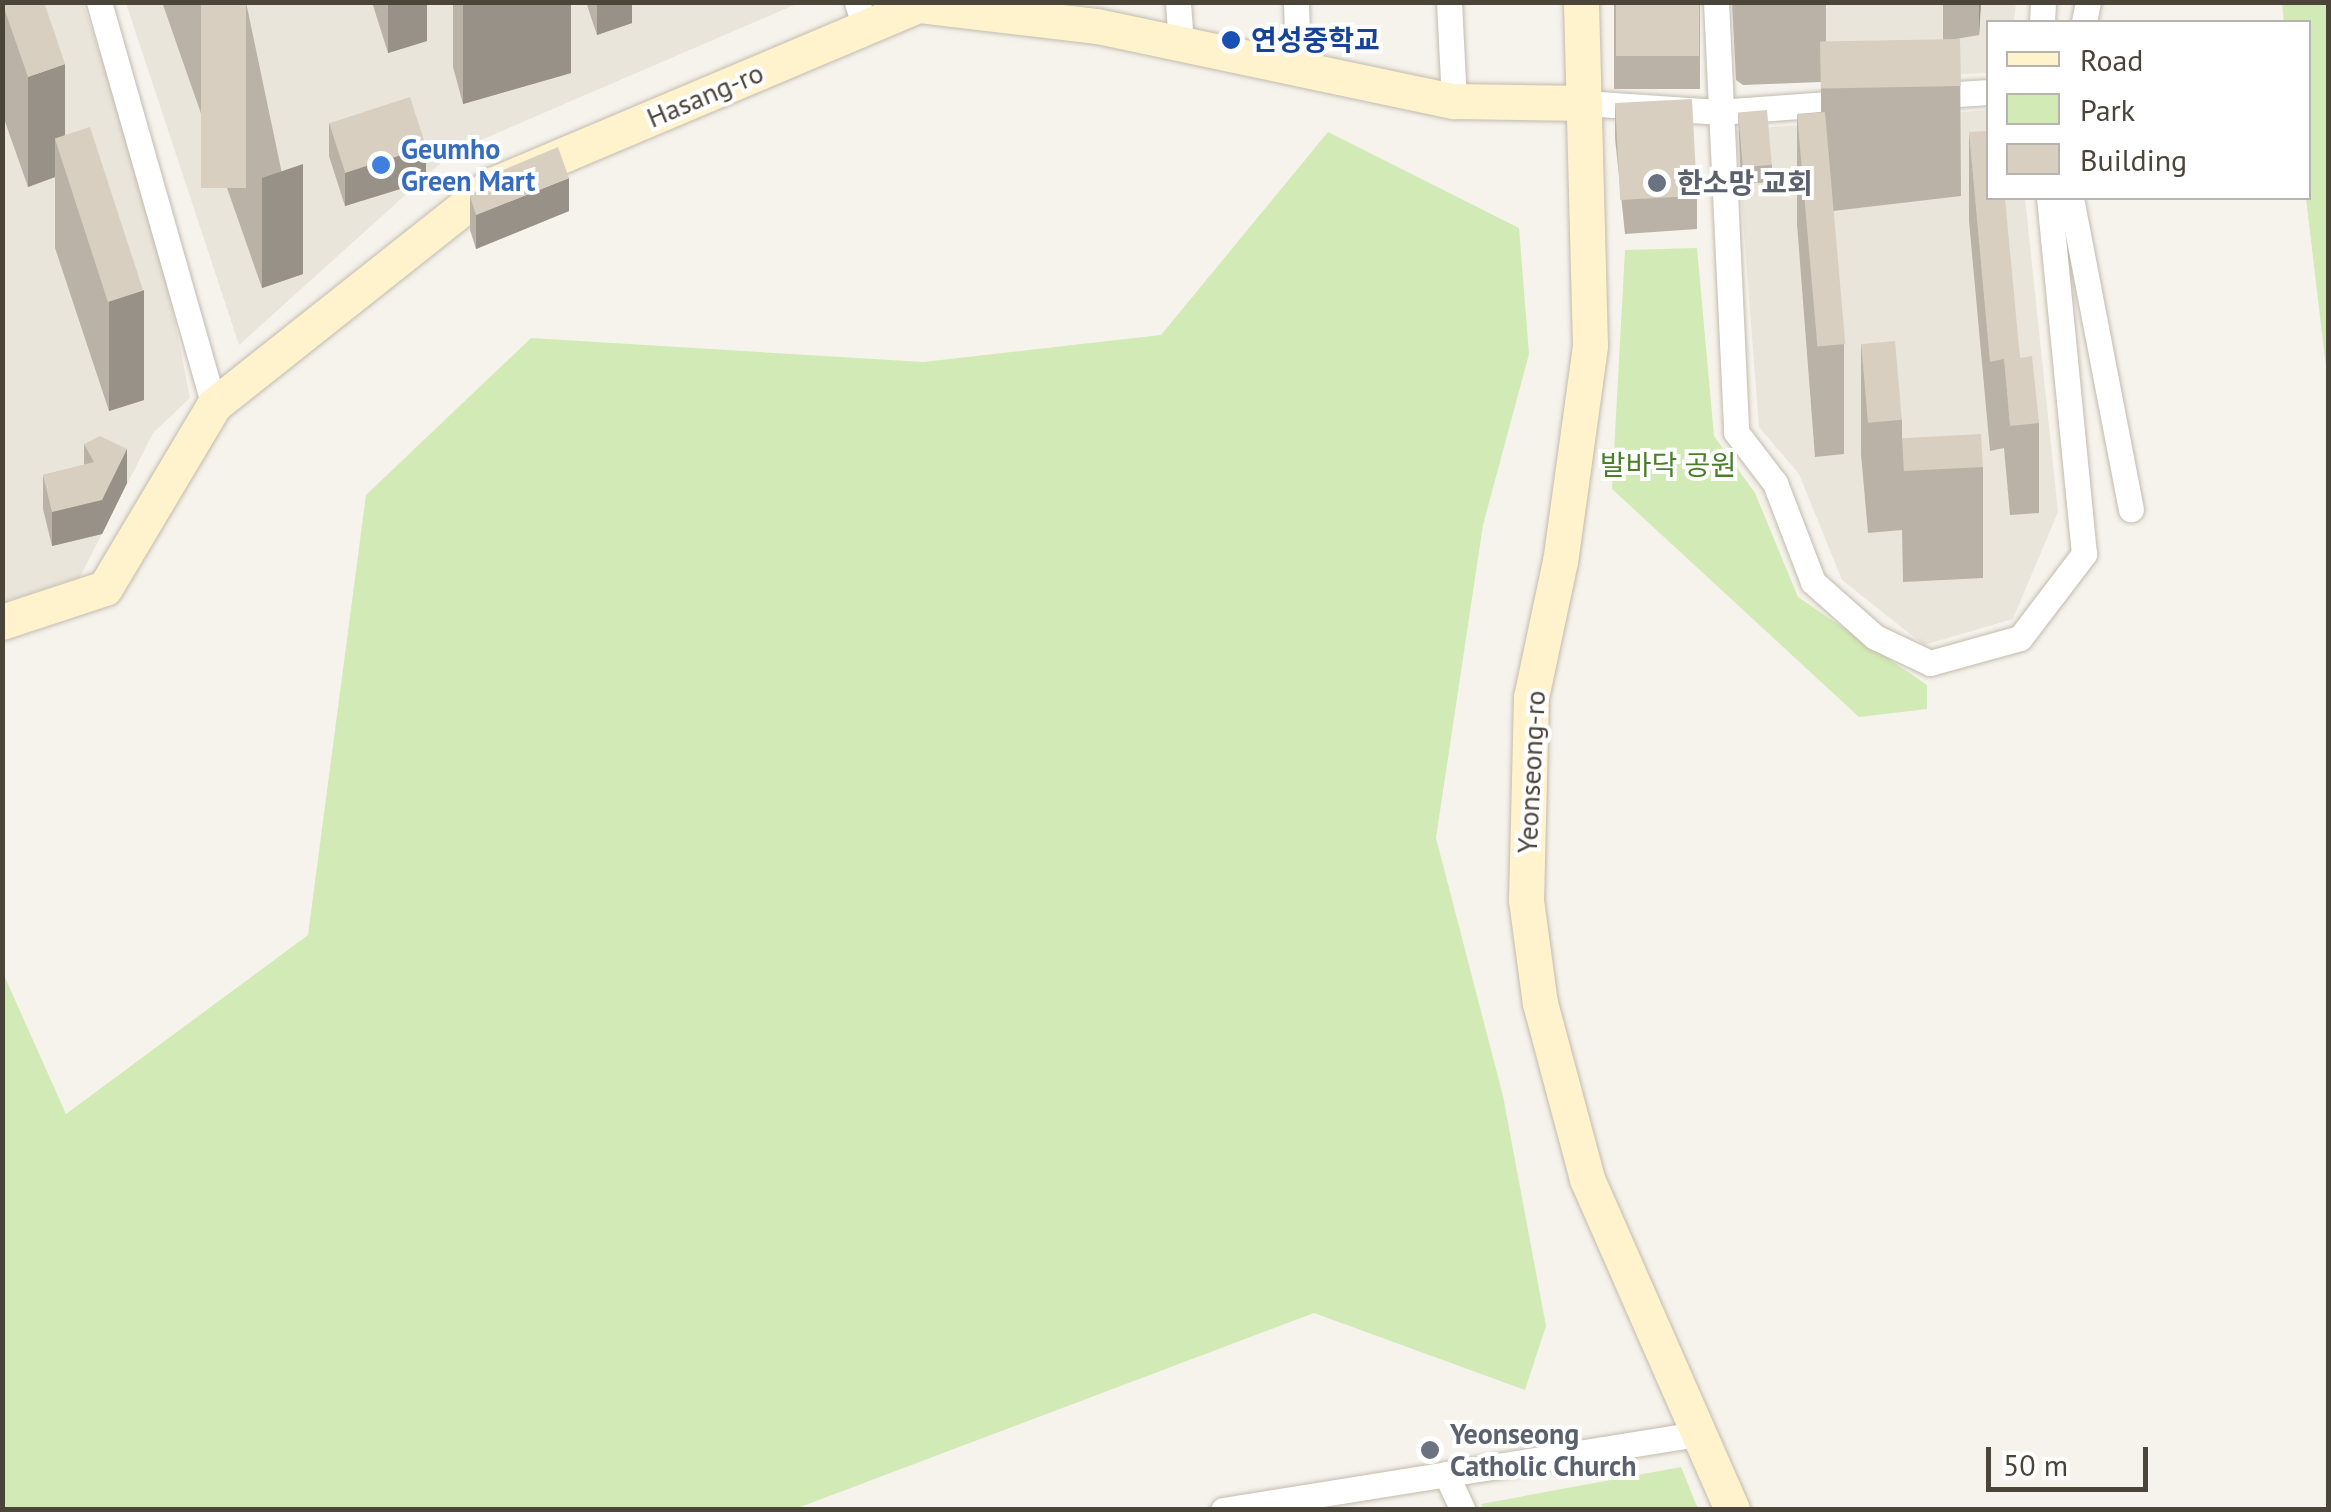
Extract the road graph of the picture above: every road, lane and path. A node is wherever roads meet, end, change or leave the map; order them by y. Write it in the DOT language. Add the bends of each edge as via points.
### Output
graph roads {
  1 [pos="99,2"];
  2 [pos="1178,2"];
  3 [pos="1296,2"];
  4 [pos="1449,2"];
  5 [pos="1582,2"];
  6 [pos="1716,2"];
  7 [pos="861,15"];
  8 [pos="1181,41"];
  9 [pos="1298,66"];
  10 [pos="1986,92"];
  11 [pos="1454,101"];
  12 [pos="1584,104"];
  13 [pos="1718,112"];
  14 [pos="2049,200"];
  15 [pos="2071,200"];
  16 [pos="214,405"];
  17 [pos="2132,509"];
  18 [pos="2,622"];
  19 [pos="1698,1434"];
  20 [pos="1446,1474"];
  21 [pos="1334,1501"];
  22 [pos="1223,1510"];
  23 [pos="1463,1510"];
  24 [pos="1732,1510"];
  1 -- 16 [label="street"];
  2 -- 8 [label="street"];
  3 -- 9 [label="street"];
  4 -- 11 [label="street"];
  5 -- 12 [label="street, Yeonseong-ro"];
  6 -- 13 [label="street"];
  7 -- 8 [label="street, Hasang-ro" via="918,5"];
  7 -- 16 [label="street, Hasang-ro" via="492,185"];
  8 -- 9 [label="street, Hasang-ro"];
  9 -- 11 [label="street, Hasang-ro"];
  10 -- 13 [label="street"];
  11 -- 12 [label="street, Hasang-ro"];
  12 -- 13 [label="street"];
  12 -- 19 [label="street, Yeonseong-ro" via="1590,346 1560,561 1531,697 1526,900 1540,1003 1587,1179"];
  13 -- 14 [label="street" via="1736,432 1775,484 1814,582 1875,638 1930,662 2020,638 2084,554"];
  15 -- 17 [label="street"];
  16 -- 18 [label="street, Hasang-ro" via="105,588"];
  19 -- 20 [label="street"];
  19 -- 24 [label="street, Yeonseong-ro"];
  20 -- 21 [label="street"];
  20 -- 23 [label="street"];
  21 -- 22 [label="street"];
}
